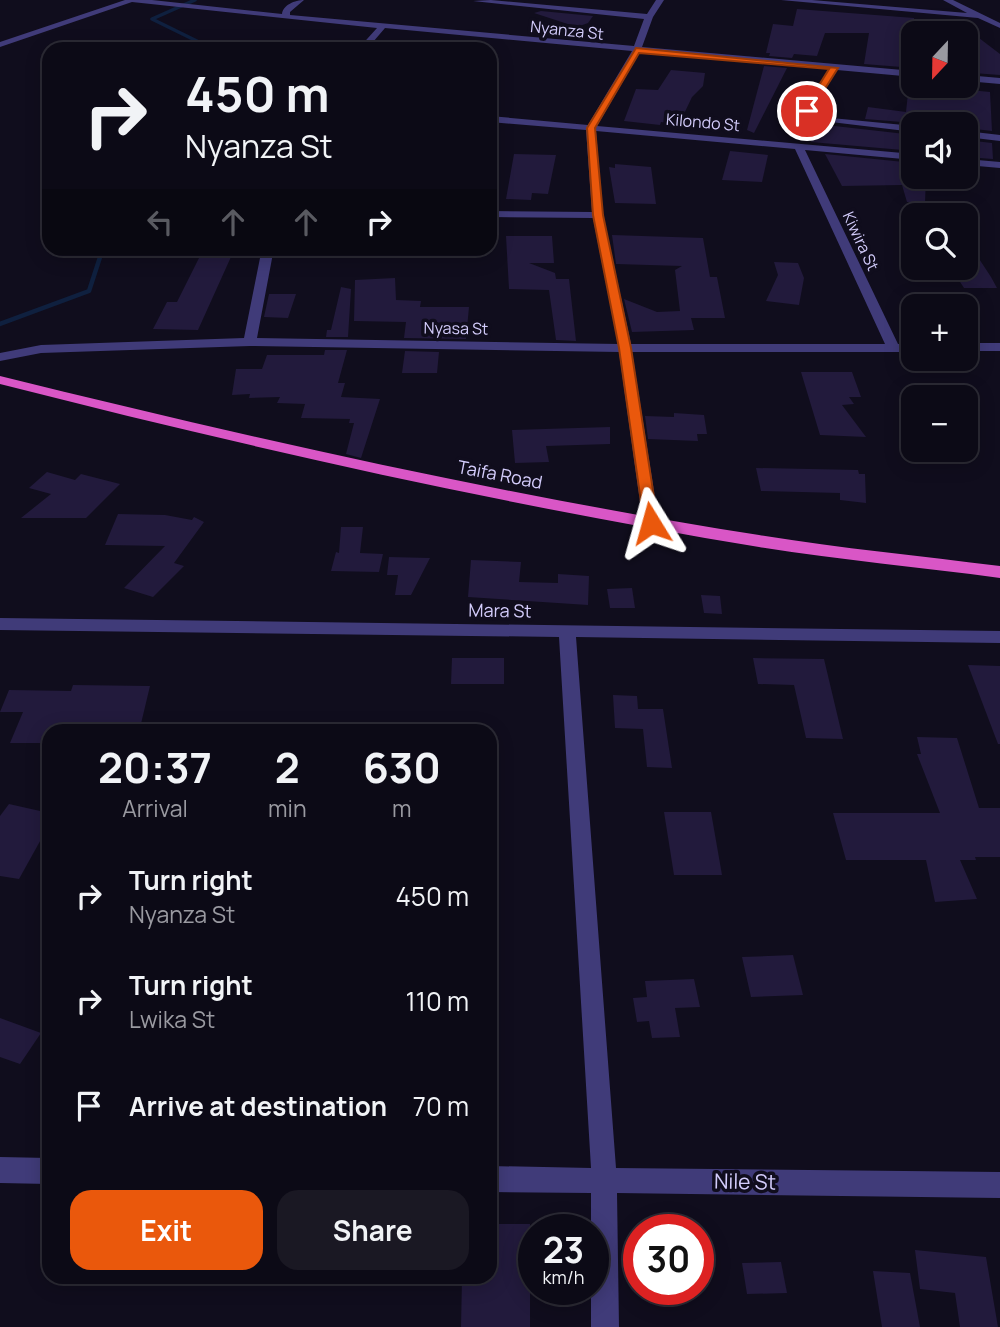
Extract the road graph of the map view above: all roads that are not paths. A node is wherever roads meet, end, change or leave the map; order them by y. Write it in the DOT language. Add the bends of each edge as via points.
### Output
graph roads {
  1 [pos="131,0"];
  2 [pos="300,0"];
  3 [pos="660,0"];
  4 [pos="785,0"];
  5 [pos="947,0"];
  6 [pos="477,1"];
  7 [pos="649,16"];
  8 [pos="978,16"];
  9 [pos="286,17"];
  10 [pos="384,25"];
  11 [pos="1000,26"];
  12 [pos="368,42"];
  13 [pos="0,45"];
  14 [pos="636,51"];
  15 [pos="834,68"];
  16 [pos="901,73"];
  17 [pos="978,79"];
  18 [pos="1000,81"];
  19 [pos="497,120"];
  20 [pos="591,128"];
  21 [pos="901,128"];
  22 [pos="978,135"];
  23 [pos="1000,138"];
  24 [pos="799,146"];
  25 [pos="901,156"];
  26 [pos="978,163"];
  27 [pos="1000,165"];
  28 [pos="497,214"];
  29 [pos="598,215"];
  30 [pos="266,256"];
  31 [pos="250,342"];
  32 [pos="1000,347"];
  33 [pos="625,348"];
  34 [pos="978,348"];
  35 [pos="894,349"];
  36 [pos="901,349"];
  37 [pos="0,357"];
  38 [pos="0,380"];
  39 [pos="651,523"];
  40 [pos="1000,572"];
  41 [pos="0,624"];
  42 [pos="567,633"];
  43 [pos="1000,636"];
  44 [pos="0,1170"];
  45 [pos="42,1171"];
  46 [pos="497,1179"];
  47 [pos="604,1181"];
  48 [pos="1000,1185"];
  49 [pos="605,1327"];
  1 -- 9 [label="street, Nyanza St"];
  1 -- 13 [label="street"];
  2 -- 9 [label="street" via="286,11"];
  3 -- 7 [label="street"];
  4 -- 8 [label="street"];
  5 -- 8 [label="street"];
  6 -- 7 [label="street"];
  7 -- 14 [label="street"];
  8 -- 11 [label="street"];
  9 -- 10 [label="street, Nyanza St"];
  10 -- 12 [label="street"];
  10 -- 14 [label="street, Nyanza St"];
  14 -- 15 [label="street, Nyanza St"];
  14 -- 20 [label="street"];
  15 -- 16 [label="street, Nyanza St"];
  15 -- 21 [label="street" via="807,111 809,117"];
  17 -- 18 [label="street"];
  19 -- 20 [label="street, Kilondo St"];
  20 -- 24 [label="street, Kilondo St"];
  20 -- 29 [label="street"];
  22 -- 23 [label="street"];
  24 -- 25 [label="street, Kilondo St"];
  24 -- 35 [label="street, Kiwira St"];
  26 -- 27 [label="street"];
  28 -- 29 [label="street"];
  29 -- 33 [label="street"];
  30 -- 31 [label="street"];
  31 -- 33 [label="street, Nyasa St"];
  31 -- 37 [label="street, Nyasa St" via="41,349"];
  32 -- 34 [label="street"];
  33 -- 35 [label="street, Nyasa St"];
  33 -- 39 [label="street"];
  35 -- 36 [label="street, Nyasa St"];
  38 -- 39 [label="highway, Taifa Road" via="331,461"];
  39 -- 40 [label="highway, Taifa Road"];
  41 -- 42 [label="street, Mara St"];
  42 -- 43 [label="street, Mara St"];
  42 -- 47 [label="street"];
  44 -- 45 [label="street"];
  46 -- 47 [label="street, Nile St"];
  47 -- 48 [label="street, Nile St"];
  47 -- 49 [label="street"];
}
